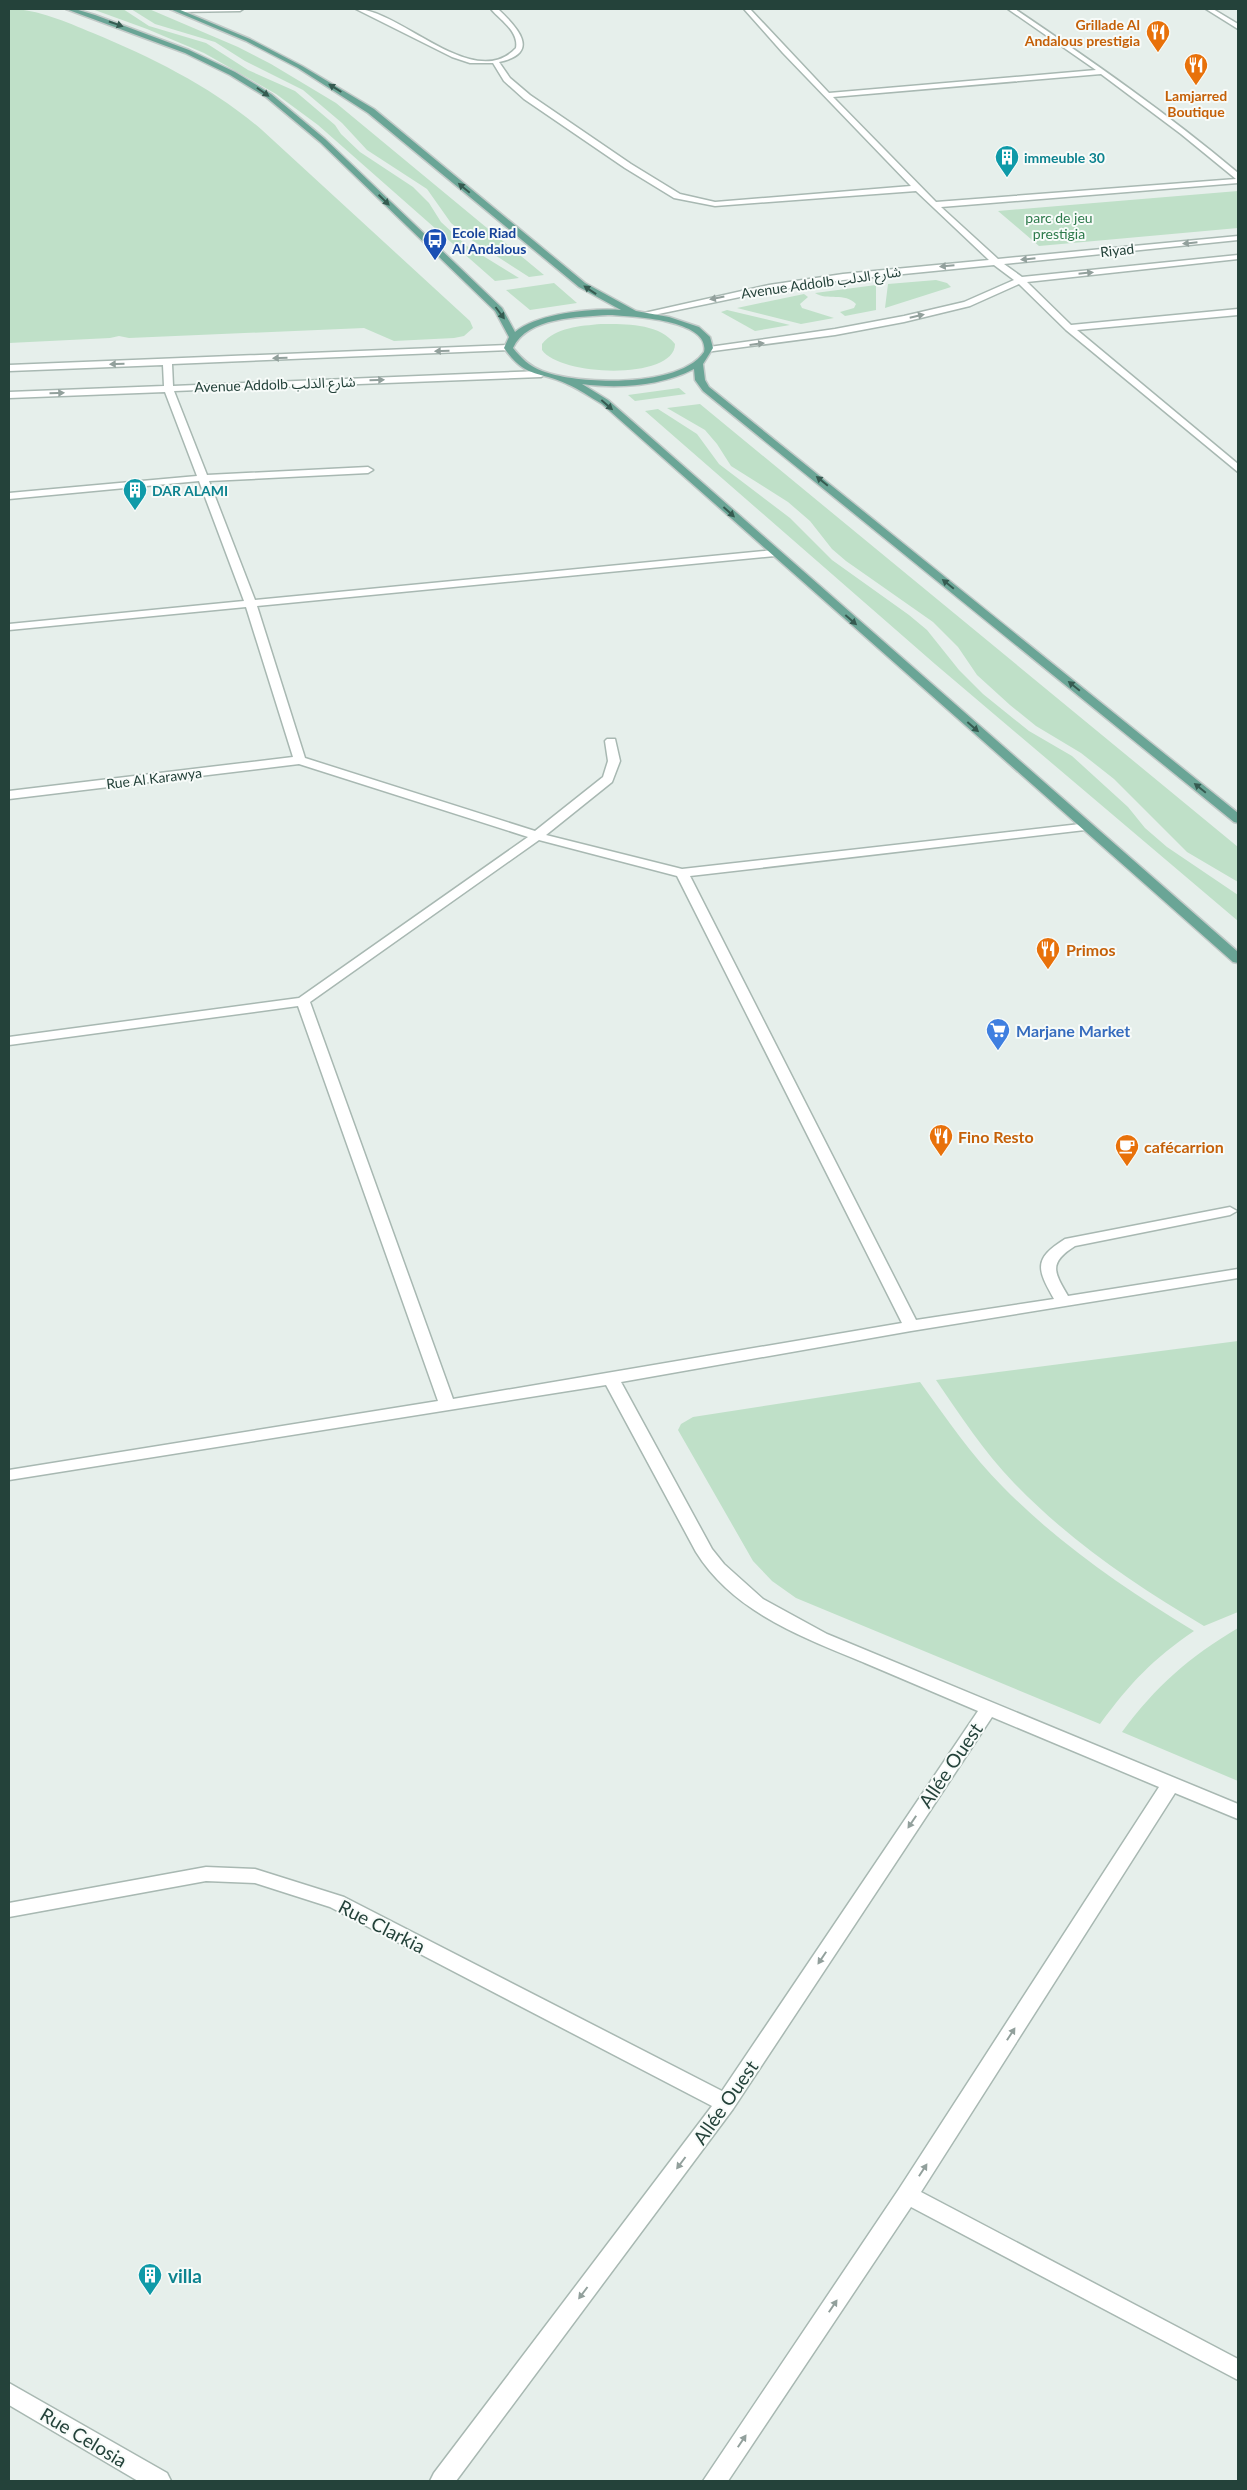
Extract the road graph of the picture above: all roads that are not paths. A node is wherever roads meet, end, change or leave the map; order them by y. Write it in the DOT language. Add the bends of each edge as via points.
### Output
graph roads {
  1 [pos="69,9"];
  2 [pos="240,9"];
  3 [pos="359,9"];
  4 [pos="494,9"];
  5 [pos="748,9"];
  6 [pos="1011,9"];
  7 [pos="1209,9"];
  8 [pos="175,10"];
  9 [pos="1238,27"];
  10 [pos="495,61"];
  11 [pos="1103,72"];
  12 [pos="829,94"];
  13 [pos="1238,177"];
  14 [pos="1238,181"];
  15 [pos="919,188"];
  16 [pos="934,205"];
  17 [pos="1238,238"];
  18 [pos="1238,257"];
  19 [pos="996,262"];
  20 [pos="1020,280"];
  21 [pos="1238,312"];
  22 [pos="633,313"];
  23 [pos="647,315"];
  24 [pos="1069,328"];
  25 [pos="513,337"];
  26 [pos="508,348"];
  27 [pos="709,350"];
  28 [pos="167,362"];
  29 [pos="698,363"];
  30 [pos="9,368"];
  31 [pos="541,374"];
  32 [pos="566,379"];
  33 [pos="170,388"];
  34 [pos="9,395"];
  35 [pos="1238,469"];
  36 [pos="368,470"];
  37 [pos="204,478"];
  38 [pos="9,496"];
  39 [pos="775,553"];
  40 [pos="250,602"];
  41 [pos="9,627"];
  42 [pos="611,741"];
  43 [pos="300,760"];
  44 [pos="9,796"];
  45 [pos="1238,819"];
  46 [pos="1085,826"];
  47 [pos="538,836"];
  48 [pos="682,873"];
  49 [pos="1238,959"];
  50 [pos="303,1001"];
  51 [pos="9,1041"];
  52 [pos="1230,1211"];
  53 [pos="1238,1274"];
  54 [pos="1064,1302"];
  55 [pos="911,1326"];
  56 [pos="611,1379"];
  57 [pos="447,1404"];
  58 [pos="9,1475"];
  59 [pos="988,1709"];
  60 [pos="1171,1784"];
  61 [pos="1238,1812"];
  62 [pos="9,1910"];
  63 [pos="726,2103"];
  64 [pos="907,2195"];
  65 [pos="1238,2370"];
  66 [pos="9,2392"];
  67 [pos="158,2481"];
  68 [pos="442,2481"];
  69 [pos="715,2481"];
  1 -- 25 [label="main road, one-way" via="194,54 229,71 277,102 500,310"];
  2 -- 8 [label="street"];
  3 -- 10 [label="street" via="451,54 468,60"];
  4 -- 10 [label="street" via="514,29 522,46 512,56"];
  5 -- 12 [label="street"];
  6 -- 11 [label="street"];
  7 -- 9 [label="street"];
  22 -- 8 [label="main road, one-way" via="582,285 371,111 300,67 248,40"];
  10 -- 15 [label="street" via="507,79 527,97 628,166 684,198 715,204"];
  11 -- 12 [label="street"];
  11 -- 13 [label="street" via="1195,139"];
  12 -- 15 [label="street"];
  14 -- 16 [label="street"];
  15 -- 16 [label="street"];
  16 -- 19 [label="street"];
  17 -- 19 [label="street, Riyad, one-way"];
  20 -- 18 [label="street, one-way"];
  19 -- 20 [label="street"];
  19 -- 23 [label="street, Avenue Addolb شارع الدلب, one-way" via="843,277 770,288"];
  20 -- 24 [label="street"];
  27 -- 20 [label="street, one-way" via="826,334 904,319 967,304"];
  21 -- 24 [label="street"];
  22 -- 23 [label="main road"];
  22 -- 25 [label="main road" via="560,317 540,322"];
  23 -- 27 [label="main road" via="678,322 700,332 708,341"];
  24 -- 35 [label="street"];
  25 -- 26 [label="main road"];
  26 -- 28 [label="street, Avenue Addolb شارع الدلب, one-way"];
  26 -- 31 [label="main road" via="512,358"];
  27 -- 29 [label="main road"];
  28 -- 30 [label="street, Avenue Addolb شارع الدلب, one-way"];
  28 -- 33 [label="street"];
  29 -- 32 [label="main road" via="685,371 642,381"];
  45 -- 29 [label="main road, one-way" via="706,389 700,380"];
  31 -- 32 [label="main road"];
  33 -- 31 [label="street, Avenue Addolb شارع الدلب, one-way"];
  32 -- 39 [label="main road, one-way" via="605,402"];
  34 -- 33 [label="street, Avenue Addolb شارع الدلب, one-way"];
  33 -- 37 [label="street"];
  36 -- 37 [label="street"];
  37 -- 38 [label="street"];
  37 -- 40 [label="street"];
  39 -- 40 [label="street"];
  39 -- 46 [label="main road, one-way"];
  40 -- 41 [label="street"];
  40 -- 43 [label="street"];
  42 -- 47 [label="street" via="616,758 608,779"];
  43 -- 44 [label="street, Rue Al Karawya"];
  43 -- 47 [label="street"];
  46 -- 48 [label="street"];
  46 -- 49 [label="main road"];
  47 -- 48 [label="street"];
  47 -- 50 [label="street"];
  48 -- 55 [label="street"];
  50 -- 51 [label="street"];
  50 -- 57 [label="street"];
  52 -- 54 [label="street" via="1070,1242 1056,1251 1048,1263 1049,1277"];
  53 -- 54 [label="street"];
  54 -- 55 [label="street"];
  55 -- 56 [label="street"];
  56 -- 57 [label="street"];
  56 -- 59 [label="street" via="705,1552 724,1578 751,1601 784,1621"];
  57 -- 58 [label="street"];
  59 -- 60 [label="street"];
  59 -- 63 [label="street, Allée Ouest, one-way"];
  60 -- 61 [label="street"];
  64 -- 60 [label="street, one-way"];
  62 -- 63 [label="street, Rue Clarkia" via="206,1874 255,1876 338,1902"];
  63 -- 68 [label="street, Allée Ouest, one-way"];
  64 -- 65 [label="street"];
  69 -- 64 [label="street, one-way"];
  66 -- 67 [label="street, Rue Celosia"];
}
